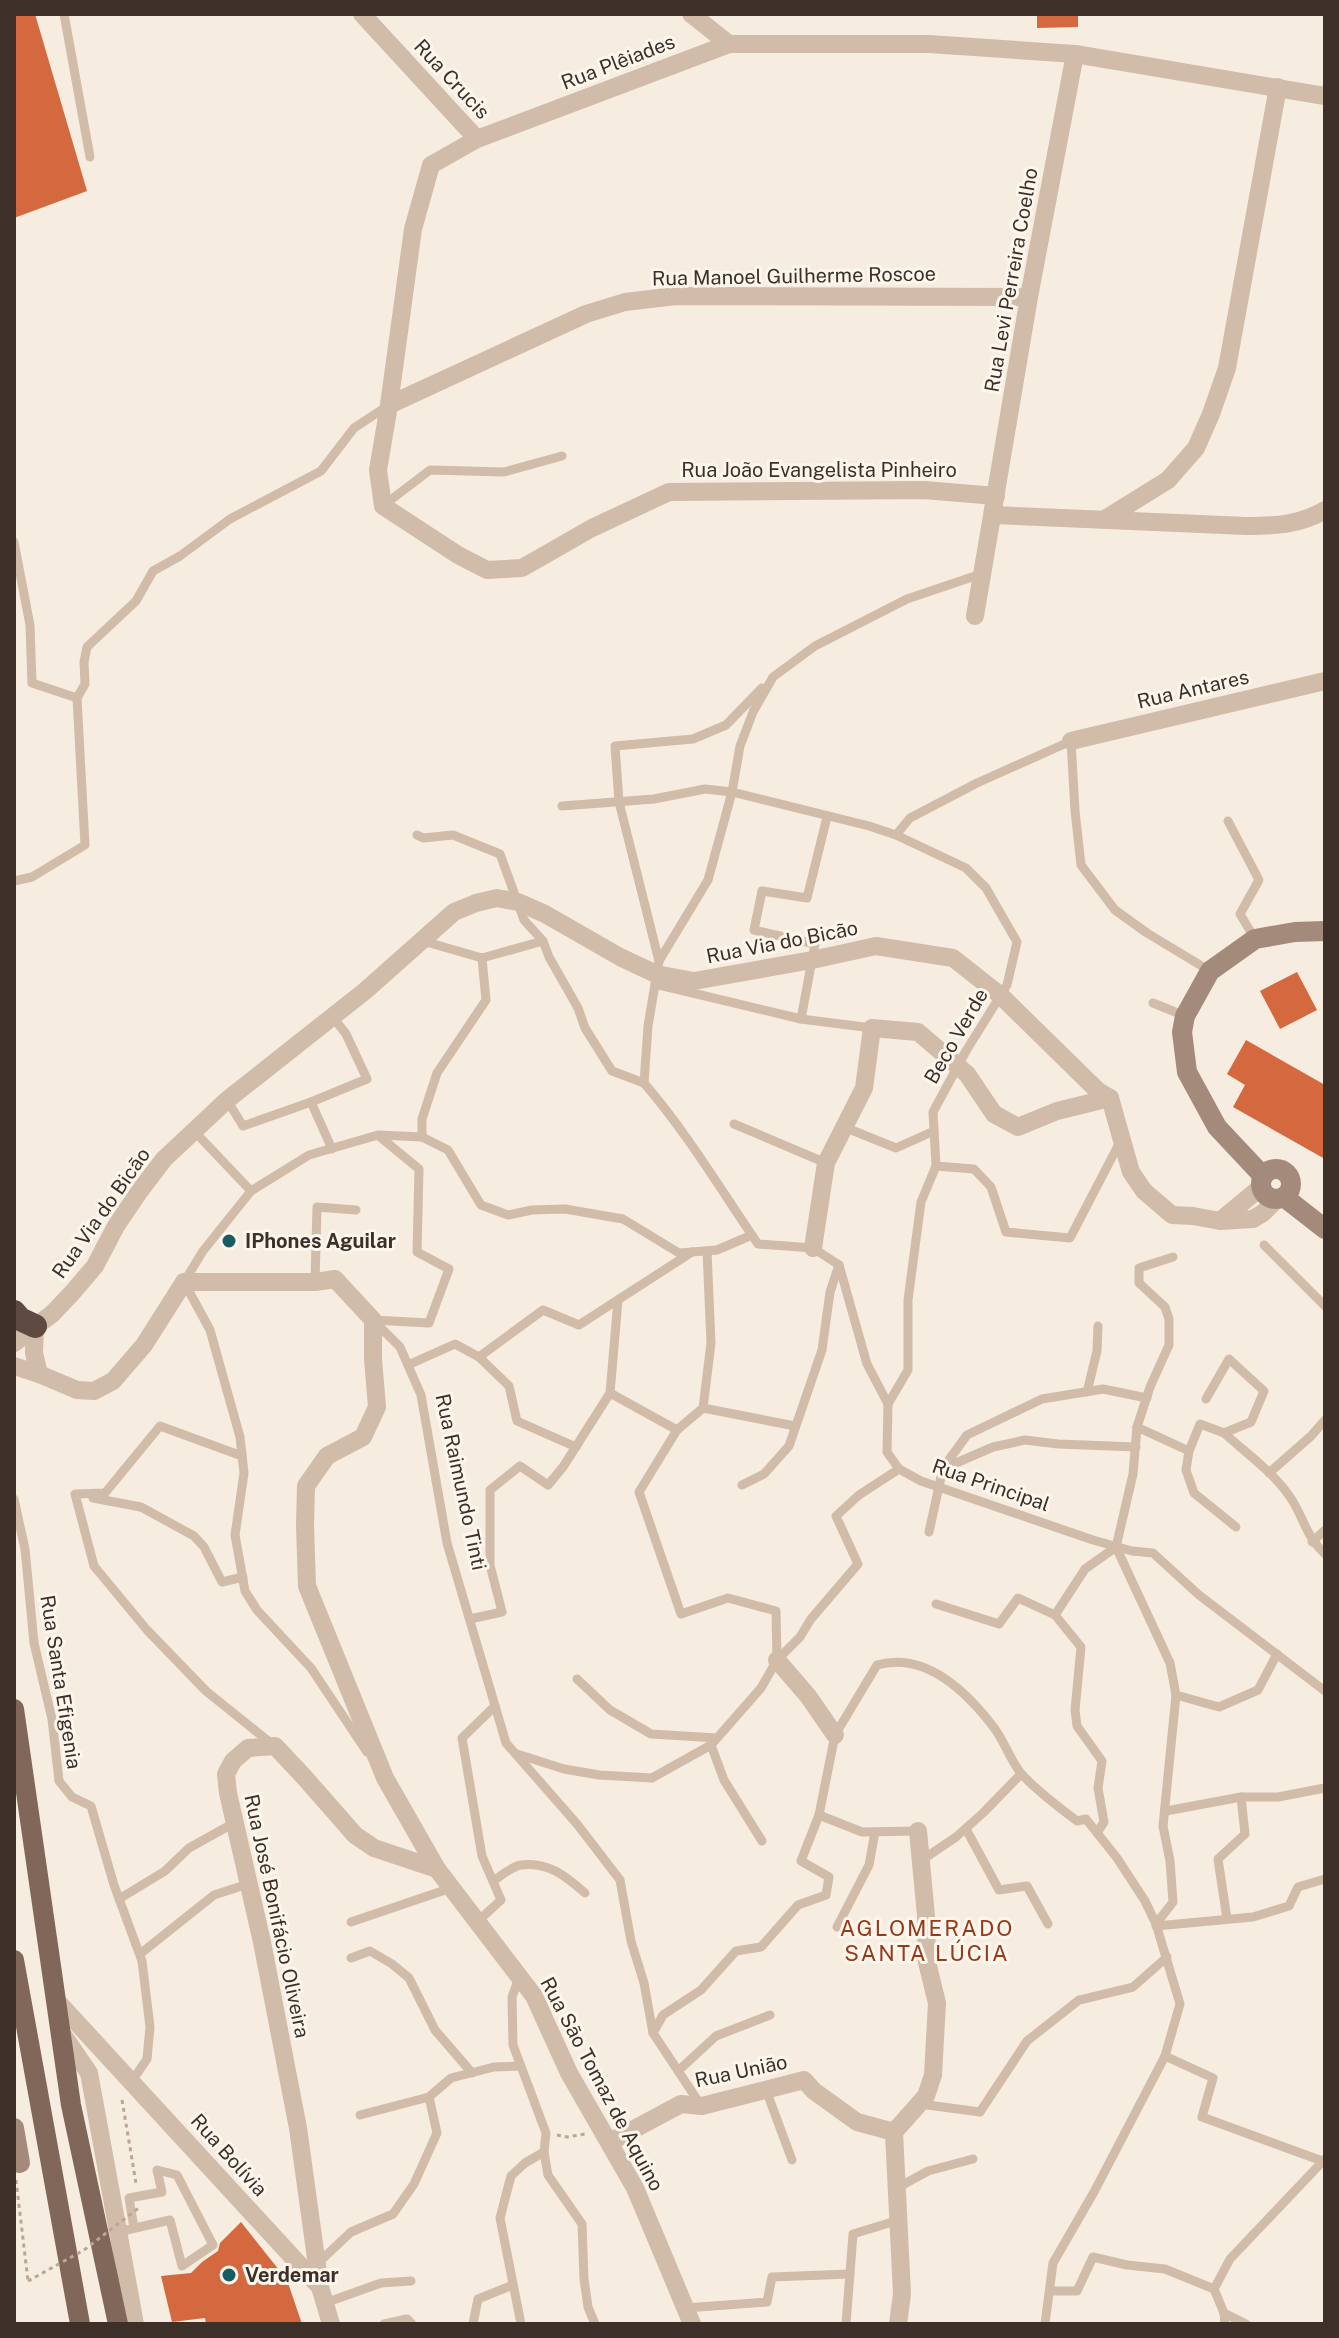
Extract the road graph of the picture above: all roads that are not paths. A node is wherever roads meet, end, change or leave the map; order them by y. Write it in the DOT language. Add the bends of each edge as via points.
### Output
graph roads {
  1 [pos="64,14"];
  2 [pos="362,14"];
  3 [pos="691,14"];
  4 [pos="729,44"];
  5 [pos="1075,54"];
  6 [pos="1278,87"];
  7 [pos="1325,96"];
  8 [pos="477,139"];
  9 [pos="90,157"];
  10 [pos="1029,297"];
  11 [pos="389,405"];
  12 [pos="562,456"];
  13 [pos="996,496"];
  14 [pos="383,506"];
  15 [pos="1325,510"];
  16 [pos="993,515"];
  17 [pos="1105,519"];
  18 [pos="14,542"];
  19 [pos="982,573"];
  20 [pos="975,616"];
  21 [pos="773,677"];
  22 [pos="1325,681"];
  23 [pos="77,698"];
  24 [pos="1071,741"];
  25 [pos="732,792"];
  26 [pos="619,802"];
  27 [pos="562,806"];
  28 [pos="827,817"];
  29 [pos="1228,821"];
  30 [pos="417,835"];
  31 [pos="896,835"];
  32 [pos="14,881"];
  33 [pos="518,902"];
  34 [pos="1325,931"];
  35 [pos="1255,939"];
  36 [pos="420,941"];
  37 [pos="543,941"];
  38 [pos="482,958"];
  39 [pos="812,960"];
  40 [pos="1210,971"];
  41 [pos="657,973"];
  42 [pos="1000,995"];
  43 [pos="1153,1003"];
  44 [pos="332,1016"];
  45 [pos="1185,1016"];
  46 [pos="801,1019"];
  47 [pos="872,1028"];
  48 [pos="957,1067"];
  49 [pos="644,1083"];
  50 [pos="1110,1098"];
  51 [pos="227,1100"];
  52 [pos="311,1102"];
  53 [pos="734,1124"];
  54 [pos="844,1127"];
  55 [pos="194,1131"];
  56 [pos="934,1131"];
  57 [pos="378,1135"];
  58 [pos="422,1137"];
  59 [pos="1122,1139"];
  60 [pos="332,1149"];
  61 [pos="826,1163"];
  62 [pos="936,1166"];
  63 [pos="1274,1186"];
  64 [pos="251,1191"];
  65 [pos="356,1210"];
  66 [pos="1322,1226"];
  67 [pos="752,1235"];
  68 [pos="1264,1245"];
  69 [pos="813,1248"];
  70 [pos="707,1251"];
  71 [pos="694,1252"];
  72 [pos="1173,1257"];
  73 [pos="839,1265"];
  74 [pos="184,1282"];
  75 [pos="315,1282"];
  76 [pos="618,1300"];
  77 [pos="1325,1306"];
  78 [pos="14,1312"];
  79 [pos="373,1320"];
  80 [pos="24,1326"];
  81 [pos="1098,1326"];
  82 [pos="14,1343"];
  83 [pos="479,1357"];
  84 [pos="408,1365"];
  85 [pos="14,1366"];
  86 [pos="39,1374"];
  87 [pos="1087,1392"];
  88 [pos="610,1393"];
  89 [pos="1147,1398"];
  90 [pos="1206,1399"];
  91 [pos="888,1404"];
  92 [pos="703,1408"];
  93 [pos="1325,1420"];
  94 [pos="795,1426"];
  95 [pos="1137,1427"];
  96 [pos="677,1430"];
  97 [pos="1224,1433"];
  98 [pos="576,1447"];
  99 [pos="1136,1447"];
  100 [pos="1189,1451"];
  101 [pos="242,1456"];
  102 [pos="946,1464"];
  103 [pos="899,1469"];
  104 [pos="1269,1473"];
  105 [pos="742,1485"];
  106 [pos="938,1487"];
  107 [pos="75,1494"];
  108 [pos="14,1499"];
  109 [pos="1236,1527"];
  110 [pos="1325,1530"];
  111 [pos="929,1532"];
  112 [pos="1312,1542"];
  113 [pos="1116,1547"];
  114 [pos="1325,1554"];
  115 [pos="243,1577"];
  116 [pos="936,1604"];
  117 [pos="1055,1615"];
  118 [pos="470,1619"];
  119 [pos="1277,1654"];
  120 [pos="777,1660"];
  121 [pos="577,1679"];
  122 [pos="1325,1691"];
  123 [pos="1176,1695"];
  124 [pos="495,1706"];
  125 [pos="14,1709"];
  126 [pos="835,1735"];
  127 [pos="714,1742"];
  128 [pos="275,1746"];
  129 [pos="516,1754"];
  130 [pos="1021,1774"];
  131 [pos="385,1778"];
  132 [pos="1325,1788"];
  133 [pos="1241,1797"];
  134 [pos="1166,1811"];
  135 [pos="819,1815"];
  136 [pos="234,1823"];
  137 [pos="966,1829"];
  138 [pos="918,1831"];
  139 [pos="875,1832"];
  140 [pos="1097,1833"];
  141 [pos="762,1841"];
  142 [pos="921,1861"];
  143 [pos="437,1869"];
  144 [pos="1325,1879"];
  145 [pos="493,1881"];
  146 [pos="248,1884"];
  147 [pos="451,1888"];
  148 [pos="585,1893"];
  149 [pos="119,1899"];
  150 [pos="1227,1919"];
  151 [pos="351,1922"];
  152 [pos="477,1922"];
  153 [pos="1048,1924"];
  154 [pos="1156,1925"];
  155 [pos="837,1927"];
  156 [pos="140,1954"];
  157 [pos="1167,1957"];
  158 [pos="351,1958"];
  159 [pos="14,1960"];
  160 [pos="519,1978"];
  161 [pos="770,2015"];
  162 [pos="63,2019"];
  163 [pos="653,2033"];
  164 [pos="1165,2056"];
  165 [pos="520,2066"];
  166 [pos="678,2071"];
  167 [pos="472,2073"];
  168 [pos="132,2081"];
  169 [pos="766,2090"];
  170 [pos="429,2097"];
  171 [pos="919,2104"];
  172 [pos="702,2106"];
  173 [pos="360,2115"];
  174 [pos="14,2128"];
  175 [pos="894,2132"];
  176 [pos="605,2136"];
  177 [pos="544,2152"];
  178 [pos="973,2159"];
  179 [pos="792,2160"];
  180 [pos="1324,2160"];
  181 [pos="52,2169"];
  182 [pos="17,2172"];
  183 [pos="897,2188"];
  184 [pos="899,2220"];
  185 [pos="126,2230"];
  186 [pos="315,2265"];
  187 [pos="850,2274"];
  188 [pos="411,2281"];
  189 [pos="513,2285"];
  190 [pos="1214,2289"];
  191 [pos="1050,2291"];
  192 [pos="322,2295"];
  193 [pos="688,2316"];
  194 [pos="1224,2319"];
  195 [pos="78,2322"];
  196 [pos="118,2324"];
  197 [pos="135,2324"];
  198 [pos="331,2324"];
  199 [pos="384,2324"];
  200 [pos="412,2324"];
  201 [pos="473,2324"];
  202 [pos="521,2324"];
  203 [pos="595,2324"];
  204 [pos="846,2324"];
  205 [pos="898,2324"];
  206 [pos="1045,2324"];
  207 [pos="1246,2324"];
  1 -- 9 [label="lane"];
  2 -- 8 [label="street, Rua Crucis"];
  3 -- 4 [label="street"];
  4 -- 5 [label="street, Rua Plêiades" via="929,44"];
  4 -- 8 [label="street, Rua Plêiades"];
  5 -- 6 [label="street, Rua Plêiades"];
  5 -- 10 [label="street, Rua Levi Perreira Coelho"];
  6 -- 7 [label="street, Rua Plêiades"];
  6 -- 17 [label="street" via="1227,368 1211,414 1196,448 1168,480"];
  8 -- 11 [label="street, Rua Plêiades" via="431,165 413,229"];
  10 -- 11 [label="street, Rua Manoel Guilherme Roscoe" via="676,296 625,302 586,314"];
  10 -- 13 [label="street, Rua Levi Perreira Coelho"];
  11 -- 14 [label="street" via="378,470"];
  11 -- 23 [label="lane" via="354,428 321,471 230,519 153,571 136,601 87,647 85,684"];
  12 -- 14 [label="lane" via="504,472 430,470"];
  13 -- 14 [label="street, Rua João Evangelista Pinheiro" via="924,490 669,492 522,568 487,570"];
  13 -- 16 [label="street, Rua Levi Perreira Coelho"];
  15 -- 17 [label="street" via="1285,525"];
  16 -- 17 [label="street"];
  16 -- 19 [label="street, Rua Levi Perreira Coelho"];
  18 -- 23 [label="lane" via="30,625 32,683"];
  19 -- 20 [label="street, Rua Levi Perreira Coelho"];
  19 -- 21 [label="lane" via="907,599 815,646"];
  21 -- 25 [label="lane" via="744,735"];
  21 -- 26 [label="lane" via="726,725 693,739 615,746"];
  22 -- 24 [label="street, Rua Antares"];
  23 -- 32 [label="lane" via="85,845 32,877"];
  24 -- 31 [label="lane" via="910,818"];
  24 -- 40 [label="lane" via="1081,865 1115,910"];
  25 -- 26 [label="lane, Beco Verde" via="705,789"];
  25 -- 28 [label="lane, Beco Verde"];
  25 -- 41 [label="lane" via="708,880"];
  26 -- 27 [label="lane, Beco Verde"];
  26 -- 41 [label="lane"];
  28 -- 31 [label="lane, Beco Verde"];
  28 -- 39 [label="lane" via="807,898 762,891 754,930 815,944"];
  29 -- 35 [label="lane" via="1259,880 1240,914"];
  30 -- 33 [label="lane" via="453,835 500,854"];
  31 -- 42 [label="lane, Beco Verde" via="966,868 986,888 1017,942"];
  33 -- 36 [label="street, Rua Via do Bicão" via="497,898 476,903 454,912"];
  33 -- 37 [label="lane" via="524,920"];
  33 -- 41 [label="street, Rua Via do Bicão"];
  34 -- 35 [label="street"];
  35 -- 40 [label="street"];
  36 -- 38 [label="lane"];
  36 -- 44 [label="street, Rua Via do Bicão"];
  37 -- 38 [label="lane"];
  37 -- 49 [label="lane" via="612,1071"];
  38 -- 58 [label="lane" via="486,1000 437,1073 422,1119"];
  39 -- 41 [label="street, Rua Via do Bicão" via="694,981"];
  39 -- 42 [label="street, Rua Via do Bicão" via="876,946 953,958"];
  39 -- 46 [label="lane"];
  40 -- 45 [label="street"];
  41 -- 46 [label="lane"];
  41 -- 49 [label="lane"];
  42 -- 48 [label="lane, Beco Verde"];
  42 -- 50 [label="street, Rua Via do Bicão"];
  43 -- 45 [label="lane"];
  44 -- 51 [label="street, Rua Via do Bicão"];
  44 -- 52 [label="lane" via="367,1079"];
  45 -- 63 [label="street" via="1187,1072 1217,1127"];
  46 -- 47 [label="lane"];
  47 -- 48 [label="street" via="918,1032"];
  47 -- 54 [label="street" via="864,1088"];
  48 -- 50 [label="street" via="994,1114 1018,1127"];
  48 -- 56 [label="lane, Beco Verde" via="933,1112"];
  49 -- 67 [label="lane" via="674,1118"];
  50 -- 59 [label="street"];
  51 -- 52 [label="lane" via="243,1126"];
  51 -- 55 [label="street, Rua Via do Bicão"];
  52 -- 60 [label="lane"];
  53 -- 61 [label="lane"];
  54 -- 56 [label="lane" via="896,1148"];
  54 -- 61 [label="street"];
  55 -- 64 [label="lane"];
  55 -- 80 [label="street, Rua Via do Bicão" via="139,1192 95,1266 52,1314"];
  56 -- 62 [label="lane, Beco Verde"];
  57 -- 58 [label="lane"];
  57 -- 60 [label="lane"];
  57 -- 79 [label="lane" via="419,1169 417,1252 449,1269 429,1323"];
  58 -- 71 [label="lane" via="448,1150 481,1205 508,1215 565,1209 623,1219 679,1253"];
  59 -- 62 [label="lane" via="1070,1238 1006,1232 991,1187 974,1169"];
  59 -- 63 [label="street" via="1131,1172 1172,1215 1220,1221"];
  60 -- 64 [label="lane" via="309,1155"];
  61 -- 69 [label="street"];
  62 -- 91 [label="lane, Beco Verde" via="921,1202 908,1300 908,1370"];
  63 -- 66 [label="street"];
  64 -- 74 [label="lane"];
  65 -- 75 [label="lane" via="317,1207"];
  67 -- 69 [label="lane" via="758,1244"];
  67 -- 70 [label="lane"];
  68 -- 77 [label="lane"];
  69 -- 73 [label="lane"];
  70 -- 71 [label="lane"];
  70 -- 92 [label="lane" via="711,1343"];
  71 -- 76 [label="lane"];
  72 -- 89 [label="lane" via="1139,1268 1139,1283 1165,1307 1169,1319 1169,1345"];
  73 -- 91 [label="lane" via="867,1364"];
  73 -- 94 [label="lane" via="822,1350"];
  74 -- 75 [label="street, Rua Raimundo Tinti"];
  74 -- 86 [label="street" via="144,1345 113,1381 94,1391 77,1390"];
  74 -- 101 [label="lane" via="210,1330"];
  75 -- 79 [label="street, Rua Raimundo Tinti" via="335,1279"];
  76 -- 83 [label="lane" via="579,1325 543,1310"];
  76 -- 88 [label="lane"];
  78 -- 80 [label="highway"];
  79 -- 84 [label="lane, Rua Raimundo Tinti" via="400,1347"];
  79 -- 131 [label="street, Rua São Tomaz de Aquino" via="377,1407 363,1437 327,1456 306,1486 305,1525 307,1586"];
  80 -- 82 [label="street, Rua Via do Bicão"];
  80 -- 86 [label="street"];
  81 -- 87 [label="lane"];
  83 -- 84 [label="lane" via="455,1344"];
  83 -- 98 [label="lane" via="509,1386 517,1421"];
  84 -- 118 [label="lane, Rua Raimundo Tinti" via="421,1395 447,1543"];
  85 -- 86 [label="street"];
  87 -- 89 [label="lane" via="1103,1389"];
  87 -- 102 [label="lane" via="1042,1399 967,1435"];
  88 -- 96 [label="lane"];
  88 -- 98 [label="lane"];
  89 -- 95 [label="lane"];
  90 -- 97 [label="lane" via="1229,1359 1264,1391 1251,1422"];
  91 -- 103 [label="lane" via="887,1452"];
  92 -- 94 [label="lane"];
  92 -- 96 [label="lane"];
  93 -- 104 [label="lane"];
  94 -- 105 [label="lane" via="789,1446 764,1474"];
  95 -- 99 [label="lane"];
  95 -- 100 [label="lane"];
  96 -- 120 [label="lane" via="639,1492 681,1614 728,1598 776,1611"];
  97 -- 100 [label="lane" via="1200,1424"];
  97 -- 104 [label="lane"];
  98 -- 118 [label="lane" via="548,1485 520,1466 490,1490 490,1565 502,1612"];
  99 -- 102 [label="lane" via="1025,1440"];
  99 -- 113 [label="lane"];
  100 -- 109 [label="lane" via="1186,1470 1194,1493"];
  101 -- 107 [label="lane" via="160,1426 105,1493"];
  101 -- 115 [label="lane" via="235,1535"];
  102 -- 106 [label="lane"];
  103 -- 106 [label="lane, Rua Principal"];
  103 -- 120 [label="lane" via="836,1516 858,1564"];
  104 -- 112 [label="lane" via="1292,1500"];
  106 -- 111 [label="lane"];
  106 -- 113 [label="lane, Rua Principal"];
  107 -- 115 [label="lane" via="141,1507 194,1536 222,1582"];
  107 -- 128 [label="lane" via="94,1566 206,1691"];
  108 -- 149 [label="lane, Rua Santa Efigenia" via="59,1781 72,1797 91,1806"];
  110 -- 112 [label="lane"];
  112 -- 114 [label="lane"];
  113 -- 117 [label="lane" via="1085,1569"];
  113 -- 119 [label="lane, Rua Principal" via="1153,1553"];
  113 -- 123 [label="lane" via="1170,1663"];
  115 -- 131 [label="lane" via="257,1610 311,1668"];
  116 -- 117 [label="lane" via="999,1624 1018,1598"];
  117 -- 140 [label="lane" via="1081,1647 1075,1710 1077,1726 1102,1761 1098,1788 1104,1822"];
  118 -- 124 [label="lane, Rua Raimundo Tinti"];
  119 -- 122 [label="lane, Rua Principal"];
  119 -- 123 [label="lane" via="1258,1690 1219,1707"];
  120 -- 126 [label="street"];
  120 -- 127 [label="lane" via="761,1688"];
  121 -- 127 [label="lane" via="610,1710 651,1734"];
  123 -- 134 [label="lane"];
  124 -- 129 [label="lane, Rua Raimundo Tinti" via="506,1743"];
  124 -- 145 [label="lane" via="462,1738 482,1856"];
  125 -- 162 [label="main road"];
  126 -- 130 [label="lane" via="877,1665 914,1664 963,1691 996,1731"];
  126 -- 135 [label="lane"];
  127 -- 129 [label="lane" via="652,1778 564,1769"];
  127 -- 141 [label="lane" via="724,1780"];
  128 -- 136 [label="street, Rua José Bonifácio Oliveira" via="248,1748 226,1774"];
  128 -- 143 [label="street" via="355,1835 374,1848"];
  129 -- 163 [label="lane, Rua Raimundo Tinti" via="620,1880"];
  130 -- 137 [label="lane"];
  130 -- 140 [label="lane" via="1077,1821 1086,1819"];
  131 -- 143 [label="street, Rua São Tomaz de Aquino"];
  132 -- 133 [label="lane"];
  133 -- 134 [label="lane"];
  133 -- 150 [label="lane" via="1245,1834 1218,1859"];
  134 -- 154 [label="lane" via="1163,1826 1173,1902"];
  135 -- 139 [label="lane"];
  135 -- 163 [label="lane" via="801,1861 829,1877 826,1895 798,1905 761,1947 736,1951 701,1990 663,2015"];
  136 -- 146 [label="street, Rua José Bonifácio Oliveira"];
  136 -- 149 [label="lane"];
  137 -- 142 [label="lane"];
  137 -- 153 [label="lane" via="999,1890 1027,1886"];
  138 -- 139 [label="lane"];
  138 -- 142 [label="street"];
  139 -- 155 [label="lane" via="869,1865"];
  140 -- 154 [label="lane"];
  142 -- 171 [label="street" via="927,1962 937,2003 933,2075"];
  143 -- 147 [label="street, Rua São Tomaz de Aquino"];
  144 -- 150 [label="lane" via="1298,1887 1289,1906"];
  145 -- 148 [label="lane" via="520,1865 544,1867 562,1873"];
  145 -- 152 [label="lane" via="501,1900"];
  146 -- 156 [label="lane" via="214,1895"];
  146 -- 186 [label="street, Rua José Bonifácio Oliveira" via="298,2128"];
  147 -- 151 [label="lane"];
  147 -- 152 [label="street, Rua São Tomaz de Aquino"];
  149 -- 156 [label="lane, Rua Santa Efigenia"];
  150 -- 154 [label="lane"];
  152 -- 160 [label="street, Rua São Tomaz de Aquino"];
  154 -- 157 [label="lane"];
  156 -- 168 [label="lane, Rua Santa Efigenia" via="150,2027 147,2059"];
  157 -- 164 [label="lane" via="1180,2004"];
  157 -- 171 [label="lane" via="1133,1987 1079,2000 1027,2041 980,2112"];
  158 -- 167 [label="lane" via="370,1951 409,1978 435,2030"];
  159 -- 181 [label="main road"];
  160 -- 165 [label="lane" via="512,1997 513,2045"];
  160 -- 176 [label="street, Rua São Tomaz de Aquino" via="534,1996"];
  161 -- 166 [label="lane" via="716,2036"];
  162 -- 168 [label="street, Rua Bolívia"];
  162 -- 185 [label="street" via="89,2073"];
  162 -- 196 [label="main road" via="71,2105"];
  163 -- 166 [label="lane, Rua Raimundo Tinti"];
  164 -- 180 [label="lane" via="1213,2078 1202,2117"];
  164 -- 191 [label="lane" via="1053,2263"];
  165 -- 167 [label="lane"];
  165 -- 177 [label="lane" via="546,2133"];
  166 -- 172 [label="lane, Rua Raimundo Tinti"];
  167 -- 170 [label="lane" via="451,2078"];
  168 -- 192 [label="street, Rua Bolívia"];
  169 -- 172 [label="street, Rua União"];
  169 -- 175 [label="street, Rua União" via="804,2080 857,2122"];
  169 -- 179 [label="lane"];
  170 -- 173 [label="lane"];
  170 -- 186 [label="lane" via="437,2133 414,2184 393,2214 351,2232"];
  171 -- 175 [label="street"];
  172 -- 176 [label="street, Rua União" via="681,2104"];
  174 -- 182 [label="street"];
  175 -- 183 [label="street"];
  176 -- 193 [label="street, Rua São Tomaz de Aquino" via="635,2188"];
  177 -- 189 [label="lane" via="511,2176 500,2218"];
  177 -- 203 [label="lane" via="548,2175 582,2224 584,2279"];
  178 -- 183 [label="lane" via="928,2171"];
  180 -- 190 [label="lane" via="1230,2259"];
  181 -- 182 [label="street"];
  181 -- 195 [label="main road"];
  183 -- 184 [label="street"];
  184 -- 187 [label="lane" via="853,2234"];
  184 -- 205 [label="street"];
  185 -- 185 [label="lane" via="170,2220 182,2266 213,2245 177,2175 157,2170 162,2192 129,2198"];
  185 -- 197 [label="street"];
  186 -- 192 [label="street, Rua José Bonifácio Oliveira"];
  187 -- 193 [label="lane" via="772,2277 767,2302"];
  187 -- 204 [label="lane"];
  188 -- 192 [label="lane"];
  189 -- 201 [label="lane" via="478,2299"];
  189 -- 202 [label="lane"];
  190 -- 191 [label="lane" via="1165,2269 1093,2257 1077,2291"];
  190 -- 194 [label="lane"];
  191 -- 206 [label="lane"];
  192 -- 198 [label="street, Rua Bolívia"];
  194 -- 207 [label="lane"];
  199 -- 200 [label="lane" via="407,2319"];
}
